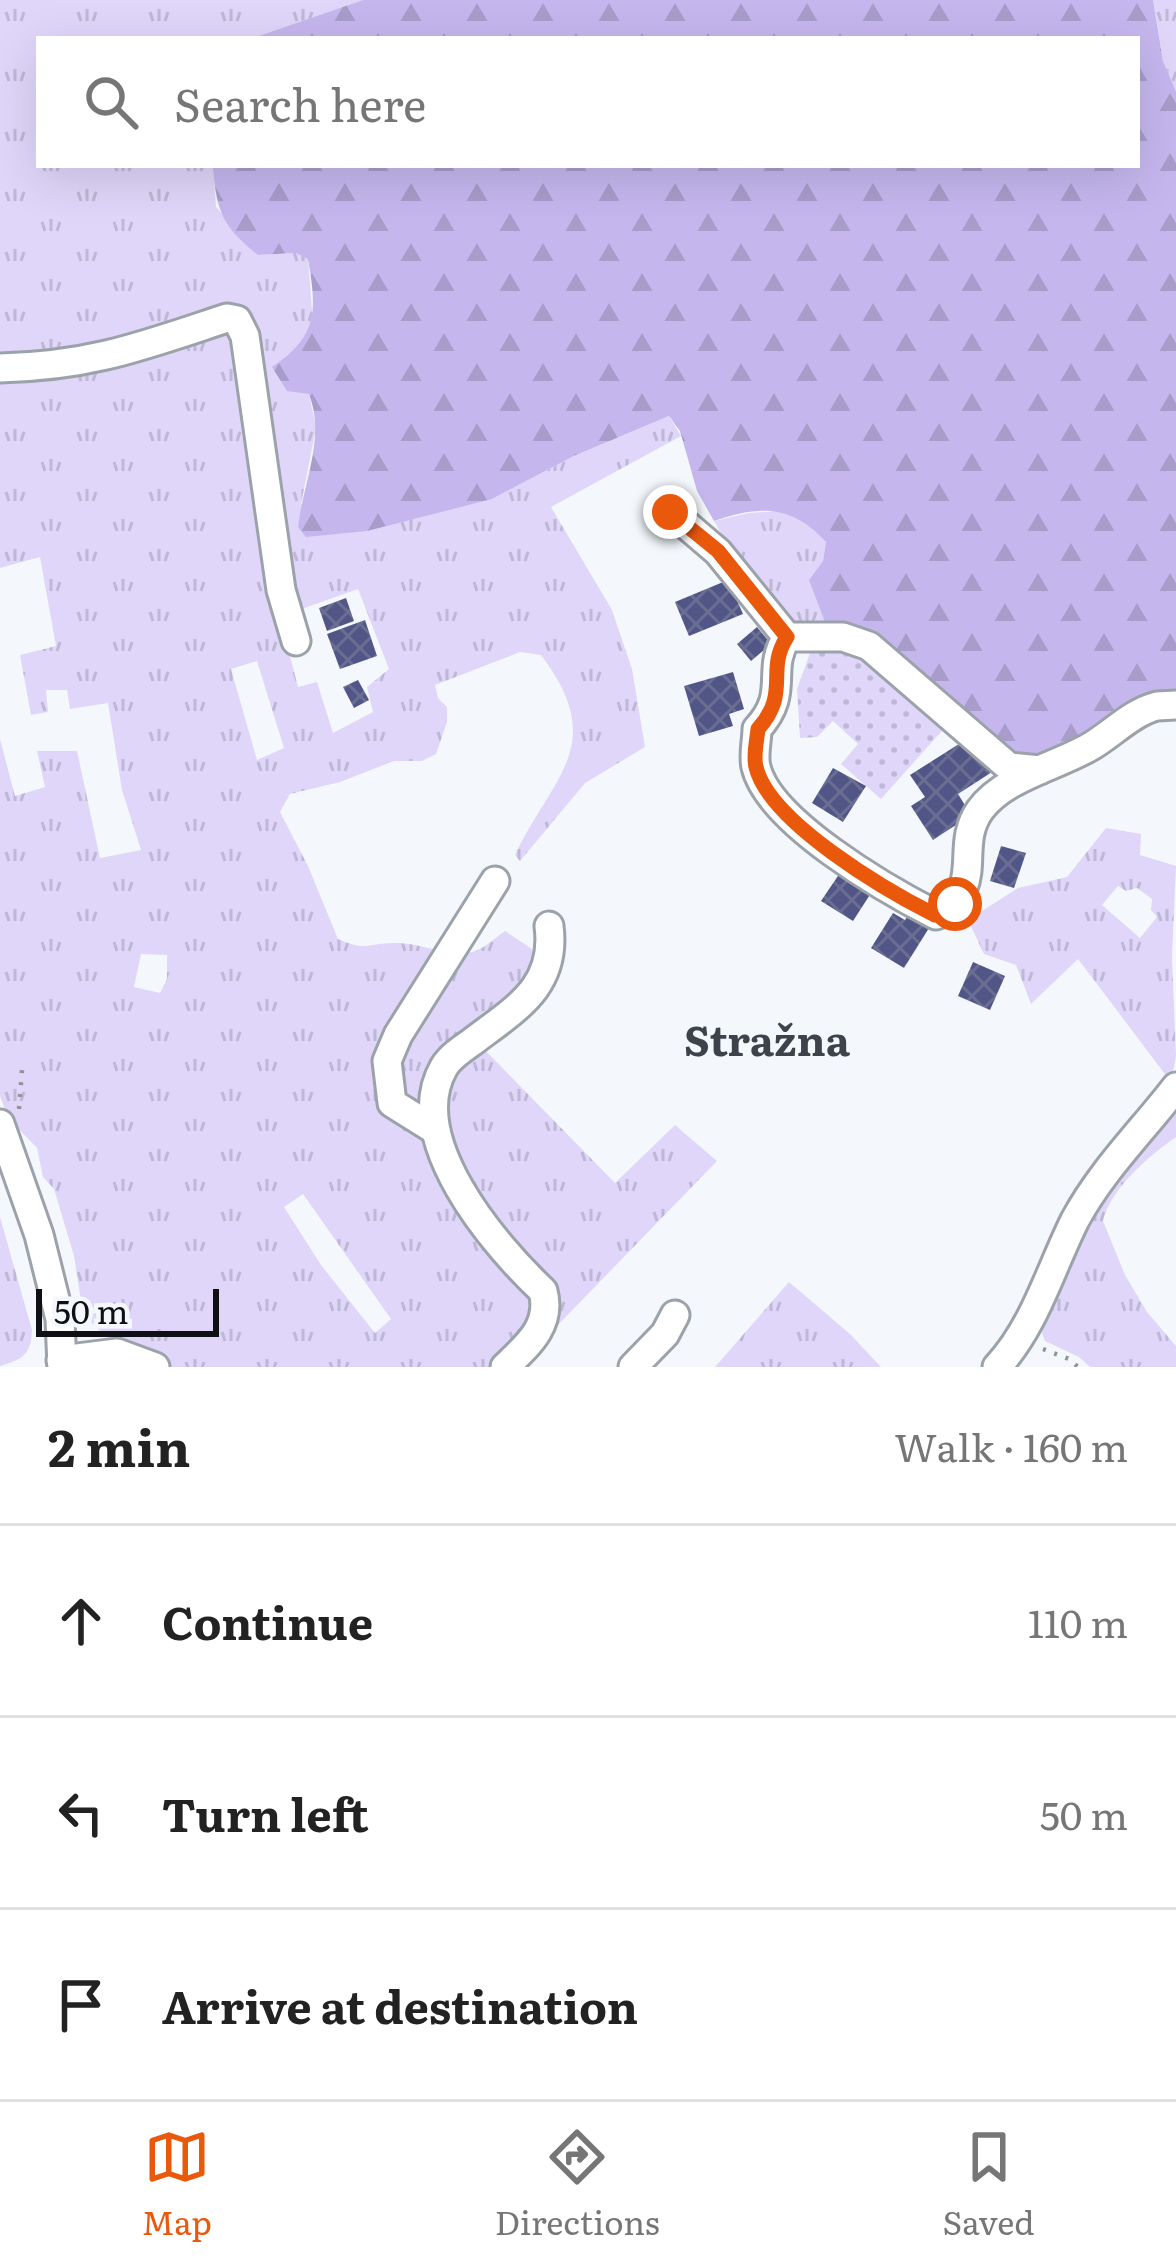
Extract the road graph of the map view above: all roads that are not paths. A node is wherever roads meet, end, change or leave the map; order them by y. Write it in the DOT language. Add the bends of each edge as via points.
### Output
graph roads {
  1 [pos="0,368"];
  2 [pos="670,512"];
  3 [pos="787,637"];
  4 [pos="296,641"];
  5 [pos="1176,705"];
  6 [pos="1040,770"];
  7 [pos="495,881"];
  8 [pos="549,926"];
  9 [pos="1176,1087"];
  10 [pos="10,1117"];
  11 [pos="432,1128"];
  12 [pos="675,1315"];
  13 [pos="62,1364"];
  14 [pos="155,1367"];
  15 [pos="505,1367"];
  16 [pos="632,1367"];
  17 [pos="997,1367"];
  1 -- 4 [label="street" via="114,356 237,320"];
  2 -- 3 [label="street" via="718,551"];
  3 -- 6 [label="street" via="843,637 869,646 1009,767"];
  3 -- 6 [label="street" via="776,654 773,712 758,729 756,767 782,810 885,890 935,915 955,904 968,882 977,814"];
  5 -- 6 [label="street" via="1135,716"];
  7 -- 11 [label="street" via="387,1061 392,1103"];
  8 -- 11 [label="street" via="552,950 541,982 446,1064"];
  9 -- 17 [label="street" via="1076,1218 1020,1342"];
  10 -- 13 [label="street" via="60,1319"];
  11 -- 15 [label="street" via="464,1195 543,1292 543,1324"];
  12 -- 16 [label="street"];
  13 -- 14 [label="street" via="117,1353"];
}
